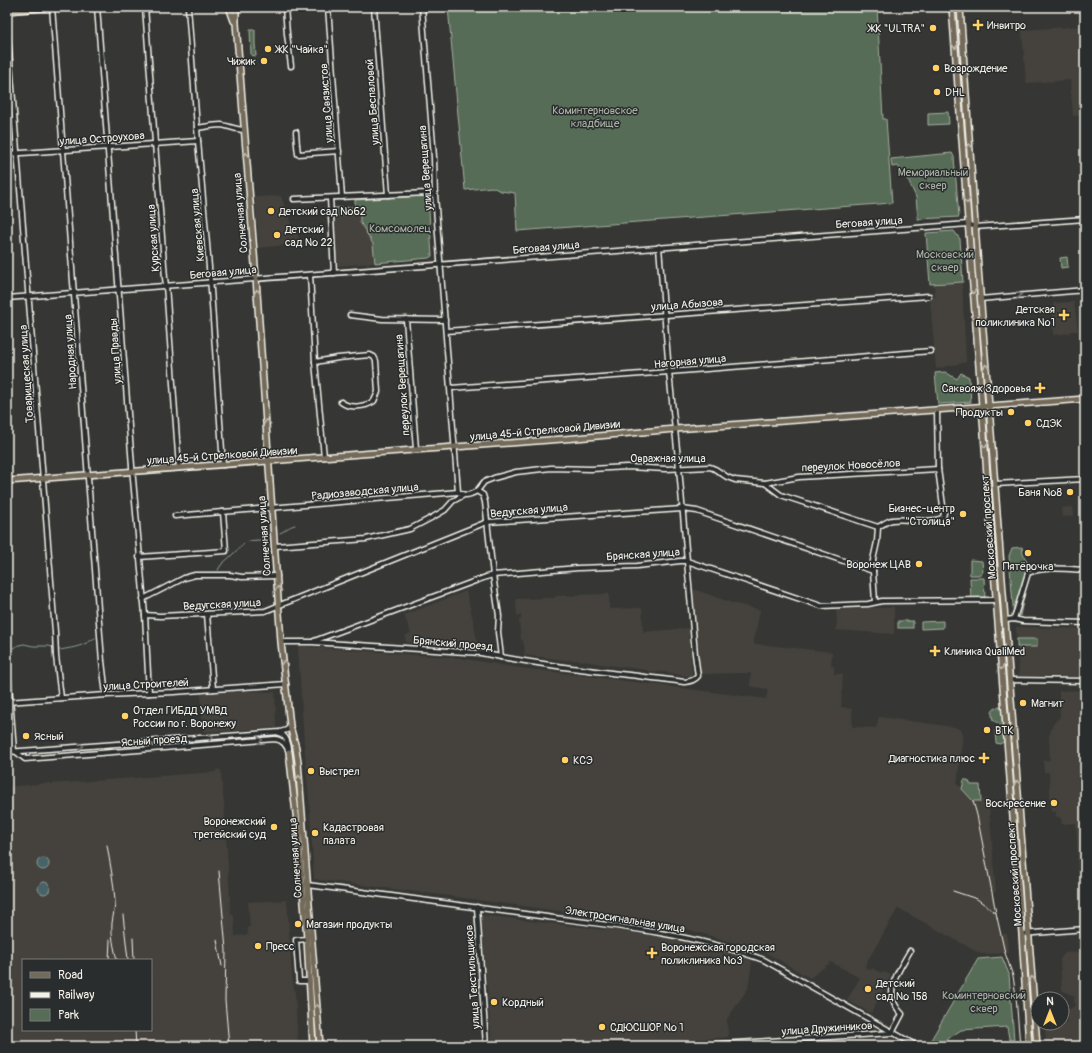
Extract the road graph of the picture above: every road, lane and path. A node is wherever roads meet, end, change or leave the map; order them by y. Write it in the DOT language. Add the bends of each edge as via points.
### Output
graph roads {
  1 [pos="52,7"];
  2 [pos="97,7"];
  3 [pos="145,7"];
  4 [pos="188,7"];
  5 [pos="229,7"];
  6 [pos="236,7"];
  7 [pos="285,7"];
  8 [pos="328,7"];
  9 [pos="374,7"];
  10 [pos="422,7"];
  11 [pos="952,7"];
  12 [pos="960,7"];
  13 [pos="7,11"];
  14 [pos="236,23"];
  15 [pos="7,24"];
  16 [pos="292,66"];
  17 [pos="197,128"];
  18 [pos="244,130"];
  19 [pos="296,132"];
  20 [pos="198,141"];
  21 [pos="155,144"];
  22 [pos="108,147"];
  23 [pos="63,150"];
  24 [pos="338,151"];
  25 [pos="17,153"];
  26 [pos="7,154"];
  27 [pos="388,195"];
  28 [pos="435,195"];
  29 [pos="342,197"];
  30 [pos="330,198"];
  31 [pos="294,199"];
  32 [pos="1085,219"];
  33 [pos="968,224"];
  34 [pos="975,227"];
  35 [pos="659,247"];
  36 [pos="441,265"];
  37 [pos="334,273"];
  38 [pos="310,275"];
  39 [pos="256,278"];
  40 [pos="210,282"];
  41 [pos="166,285"];
  42 [pos="119,289"];
  43 [pos="1085,290"];
  44 [pos="74,293"];
  45 [pos="29,296"];
  46 [pos="929,296"];
  47 [pos="7,298"];
  48 [pos="980,299"];
  49 [pos="350,315"];
  50 [pos="665,315"];
  51 [pos="406,319"];
  52 [pos="445,320"];
  53 [pos="446,331"];
  54 [pos="931,351"];
  55 [pos="315,362"];
  56 [pos="669,372"];
  57 [pos="451,388"];
  58 [pos="1085,399"];
  59 [pos="341,402"];
  60 [pos="982,406"];
  61 [pos="989,406"];
  62 [pos="937,410"];
  63 [pos="675,429"];
  64 [pos="455,447"];
  65 [pos="416,449"];
  66 [pos="324,457"];
  67 [pos="270,461"];
  68 [pos="223,465"];
  69 [pos="179,468"];
  70 [pos="679,468"];
  71 [pos="938,469"];
  72 [pos="132,472"];
  73 [pos="88,475"];
  74 [pos="43,479"];
  75 [pos="1085,479"];
  76 [pos="7,481"];
  77 [pos="765,483"];
  78 [pos="995,484"];
  79 [pos="476,491"];
  80 [pos="458,492"];
  81 [pos="464,495"];
  82 [pos="272,508"];
  83 [pos="682,509"];
  84 [pos="223,512"];
  85 [pos="174,516"];
  86 [pos="487,522"];
  87 [pos="878,527"];
  88 [pos="275,546"];
  89 [pos="139,557"];
  90 [pos="687,561"];
  91 [pos="1085,570"];
  92 [pos="873,571"];
  93 [pos="493,575"];
  94 [pos="277,576"];
  95 [pos="143,599"];
  96 [pos="996,600"];
  97 [pos="1004,600"];
  98 [pos="875,602"];
  99 [pos="279,605"];
  100 [pos="207,614"];
  101 [pos="145,615"];
  102 [pos="1014,619"];
  103 [pos="1005,620"];
  104 [pos="1085,623"];
  105 [pos="281,642"];
  106 [pos="312,642"];
  107 [pos="7,657"];
  108 [pos="501,657"];
  109 [pos="1010,680"];
  110 [pos="1085,681"];
  111 [pos="286,684"];
  112 [pos="213,689"];
  113 [pos="149,694"];
  114 [pos="106,695"];
  115 [pos="61,698"];
  116 [pos="9,702"];
  117 [pos="290,726"];
  118 [pos="276,732"];
  119 [pos="57,748"];
  120 [pos="14,751"];
  121 [pos="7,752"];
  122 [pos="289,752"];
  123 [pos="46,757"];
  124 [pos="304,885"];
  125 [pos="477,907"];
  126 [pos="1085,929"];
  127 [pos="1022,934"];
  128 [pos="1028,934"];
  129 [pos="306,940"];
  130 [pos="910,951"];
  131 [pos="309,981"];
  132 [pos="892,1033"];
  133 [pos="313,1046"];
  134 [pos="320,1046"];
  135 [pos="486,1046"];
  136 [pos="690,1046"];
  137 [pos="917,1046"];
  138 [pos="1029,1046"];
  139 [pos="1037,1046"];
  1 -- 13 [label="main road"];
  1 -- 23 [label="street, Народная улица"];
  2 -- 22 [label="street, улица Правды"];
  3 -- 21 [label="street, Курская улица"];
  4 -- 17 [label="street, Киевская улица"];
  5 -- 14 [label="main road, Солнечная улица"];
  6 -- 14 [label="main road, Солнечная улица"];
  7 -- 16 [label="street"];
  8 -- 24 [label="street, улица Связистов"];
  9 -- 27 [label="street, улица Беспаловой"];
  10 -- 28 [label="street, улица Верещагина"];
  11 -- 33 [label="main road, Московский проспект, one-way"];
  34 -- 12 [label="main road, Московский проспект, one-way"];
  14 -- 18 [label="main road, Солнечная улица"];
  15 -- 25 [label="street, Товарищеская улица"];
  17 -- 18 [label="street" via="220,125"];
  17 -- 20 [label="street, Киевская улица"];
  39 -- 18 [label="main road, Солнечная улица, one-way"];
  19 -- 24 [label="street" via="298,154"];
  20 -- 21 [label="street, улица Остроухова"];
  20 -- 40 [label="street, Киевская улица"];
  21 -- 22 [label="street, улица Остроухова"];
  21 -- 41 [label="street, Курская улица"];
  22 -- 23 [label="street, улица Остроухова"];
  22 -- 42 [label="street, улица Правды"];
  23 -- 25 [label="street, улица Остроухова"];
  23 -- 44 [label="street, Народная улица"];
  24 -- 29 [label="street, улица Связистов"];
  25 -- 26 [label="street, улица Остроухова"];
  25 -- 45 [label="street, Товарищеская улица"];
  27 -- 28 [label="street"];
  27 -- 29 [label="street"];
  28 -- 36 [label="street, улица Верещагина"];
  29 -- 30 [label="street"];
  30 -- 31 [label="street"];
  30 -- 37 [label="street"];
  32 -- 34 [label="street, Беговая улица"];
  33 -- 34 [label="street, Беговая улица"];
  33 -- 35 [label="street, Беговая улица"];
  33 -- 60 [label="main road, Московский проспект, one-way"];
  34 -- 48 [label="main road, Московский проспект"];
  35 -- 36 [label="street, Беговая улица"];
  35 -- 50 [label="street"];
  36 -- 37 [label="street, Беговая улица"];
  36 -- 52 [label="street, улица Верещагина"];
  37 -- 38 [label="street, Беговая улица"];
  38 -- 39 [label="street, Беговая улица"];
  38 -- 55 [label="street"];
  39 -- 40 [label="street, Беговая улица"];
  67 -- 39 [label="main road, Солнечная улица, one-way"];
  40 -- 41 [label="street, Беговая улица"];
  40 -- 68 [label="street, Киевская улица"];
  41 -- 42 [label="street, Беговая улица"];
  41 -- 69 [label="street, Курская улица"];
  42 -- 44 [label="street, Беговая улица"];
  42 -- 72 [label="street, улица Правды"];
  48 -- 43 [label="street, one-way"];
  44 -- 45 [label="street, Беговая улица"];
  44 -- 73 [label="street, Народная улица"];
  45 -- 47 [label="street, Беговая улица"];
  45 -- 74 [label="street, Товарищеская улица"];
  46 -- 50 [label="street, улица Абызова"];
  61 -- 48 [label="main road, Московский проспект, one-way"];
  49 -- 51 [label="street"];
  50 -- 53 [label="street, улица Абызова"];
  50 -- 56 [label="street"];
  51 -- 52 [label="street"];
  51 -- 65 [label="street, переулок Верещагина"];
  52 -- 53 [label="street, улица Верещагина"];
  53 -- 57 [label="street, улица Верещагина"];
  54 -- 56 [label="street, Нагорная улица"];
  55 -- 59 [label="street" via="370,355 374,357 378,392 374,401 365,405 349,406"];
  55 -- 66 [label="street"];
  56 -- 57 [label="street, Нагорная улица"];
  56 -- 63 [label="street"];
  57 -- 64 [label="street, улица Верещагина"];
  58 -- 61 [label="main road, улица 45-й Стрелковой Дивизии"];
  60 -- 61 [label="main road, улица 45-й Стрелковой Дивизии"];
  60 -- 62 [label="main road, улица 45-й Стрелковой Дивизии"];
  60 -- 96 [label="main road, Московский проспект, one-way"];
  61 -- 78 [label="main road, Московский проспект"];
  62 -- 63 [label="main road, улица 45-й Стрелковой Дивизии"];
  62 -- 71 [label="street"];
  63 -- 64 [label="main road, улица 45-й Стрелковой Дивизии"];
  63 -- 70 [label="street"];
  64 -- 65 [label="main road, улица 45-й Стрелковой Дивизии"];
  64 -- 80 [label="street, улица Верещагина"];
  65 -- 66 [label="main road, улица 45-й Стрелковой Дивизии"];
  66 -- 67 [label="main road, улица 45-й Стрелковой Дивизии"];
  67 -- 68 [label="main road, улица 45-й Стрелковой Дивизии"];
  67 -- 82 [label="main road, Солнечная улица"];
  68 -- 69 [label="main road, улица 45-й Стрелковой Дивизии"];
  69 -- 72 [label="main road, улица 45-й Стрелковой Дивизии"];
  70 -- 77 [label="street, Овражная улица" via="710,467 735,480"];
  70 -- 79 [label="street, Овражная улица" via="530,470 494,478 484,482"];
  70 -- 83 [label="street"];
  71 -- 77 [label="street, переулок Новосёлов" via="799,477"];
  71 -- 87 [label="street" via="943,517 930,520 892,520"];
  72 -- 73 [label="main road, улица 45-й Стрелковой Дивизии"];
  72 -- 89 [label="street, улица Правды"];
  73 -- 74 [label="main road, улица 45-й Стрелковой Дивизии"];
  73 -- 114 [label="street, Народная улица"];
  74 -- 76 [label="main road, улица 45-й Стрелковой Дивизии"];
  74 -- 115 [label="street, Товарищеская улица"];
  75 -- 78 [label="street"];
  77 -- 87 [label="street" via="781,495"];
  78 -- 97 [label="main road, Московский проспект"];
  79 -- 81 [label="street, Овражная улица"];
  79 -- 86 [label="street" via="482,495 485,502"];
  80 -- 81 [label="street"];
  80 -- 82 [label="street, Радиозаводская улица"];
  81 -- 88 [label="street, Овражная улица" via="453,501 445,510 410,529 366,539"];
  82 -- 84 [label="street, Радиозаводская улица"];
  82 -- 88 [label="main road, Солнечная улица"];
  83 -- 86 [label="street, Ведугская улица"];
  83 -- 90 [label="street"];
  83 -- 92 [label="street, Ведугская улица" via="697,511"];
  84 -- 85 [label="street, Радиозаводская улица"];
  84 -- 89 [label="street" via="226,551"];
  86 -- 93 [label="street"];
  86 -- 99 [label="street, Ведугская улица"];
  87 -- 92 [label="street"];
  88 -- 94 [label="main road, Солнечная улица"];
  89 -- 95 [label="street, улица Правды"];
  90 -- 93 [label="street, Брянская улица"];
  90 -- 98 [label="street, Брянская улица" via="821,606"];
  90 -- 108 [label="street, Брянский проезд" via="698,676 695,679 684,682"];
  91 -- 102 [label="street" via="1052,569 1028,573"];
  92 -- 98 [label="street"];
  93 -- 106 [label="street, Брянская улица"];
  93 -- 108 [label="street"];
  94 -- 95 [label="street" via="195,575"];
  99 -- 94 [label="main road, Солнечная улица, one-way"];
  95 -- 101 [label="street, улица Правды"];
  96 -- 97 [label="main road, Брянская улица"];
  96 -- 98 [label="street, Брянская улица"];
  96 -- 127 [label="main road, Московский проспект, one-way"];
  97 -- 103 [label="main road, Московский проспект"];
  99 -- 100 [label="street, Ведугская улица" via="259,612"];
  99 -- 105 [label="main road, Солнечная улица"];
  100 -- 101 [label="street, Ведугская улица"];
  100 -- 112 [label="street"];
  101 -- 113 [label="street, улица Правды"];
  102 -- 103 [label="street"];
  102 -- 104 [label="street"];
  103 -- 109 [label="main road, Московский проспект"];
  105 -- 106 [label="street, Брянский проезд"];
  111 -- 105 [label="main road, Солнечная улица, one-way"];
  106 -- 108 [label="street, Брянский проезд" via="481,653"];
  107 -- 116 [label="street"];
  109 -- 110 [label="street"];
  128 -- 109 [label="main road, Московский проспект, one-way"];
  111 -- 112 [label="street, улица Строителей"];
  111 -- 117 [label="main road, Солнечная улица"];
  112 -- 113 [label="street, улица Строителей"];
  113 -- 114 [label="street, улица Строителей"];
  114 -- 115 [label="street, улица Строителей"];
  115 -- 116 [label="street, улица Строителей"];
  116 -- 120 [label="street"];
  117 -- 118 [label="street, Ясный проезд" via="284,732"];
  124 -- 117 [label="main road, Солнечная улица, one-way" via="296,748"];
  119 -- 118 [label="street, Ясный проезд, one-way"];
  118 -- 122 [label="street" via="287,740"];
  119 -- 120 [label="street, Ясный проезд"];
  119 -- 123 [label="street"];
  120 -- 121 [label="street, Ясный проезд"];
  120 -- 123 [label="street, Ясный проезд" via="25,759"];
  123 -- 122 [label="street, Ясный проезд, one-way" via="275,739 287,746"];
  122 -- 124 [label="main road, Солнечная улица"];
  124 -- 125 [label="street, Электросигнальная улица"];
  124 -- 129 [label="main road, Солнечная улица"];
  134 -- 124 [label="main road, Солнечная улица, one-way"];
  125 -- 132 [label="street, Электросигнальная улица" via="679,936 750,955 764,960"];
  125 -- 135 [label="street, улица Текстильщиков"];
  126 -- 128 [label="street"];
  127 -- 128 [label="street"];
  127 -- 138 [label="main road, Московский проспект"];
  139 -- 128 [label="main road, Московский проспект, one-way"];
  129 -- 131 [label="main road, Солнечная улица"];
  129 -- 131 [label="street" via="296,940 299,981"];
  130 -- 132 [label="street" via="894,980 893,1001 902,1014"];
  131 -- 133 [label="main road, Солнечная улица"];
  132 -- 136 [label="street, улица Дружинников"];
  132 -- 137 [label="street, Электросигнальная улица"];
}
